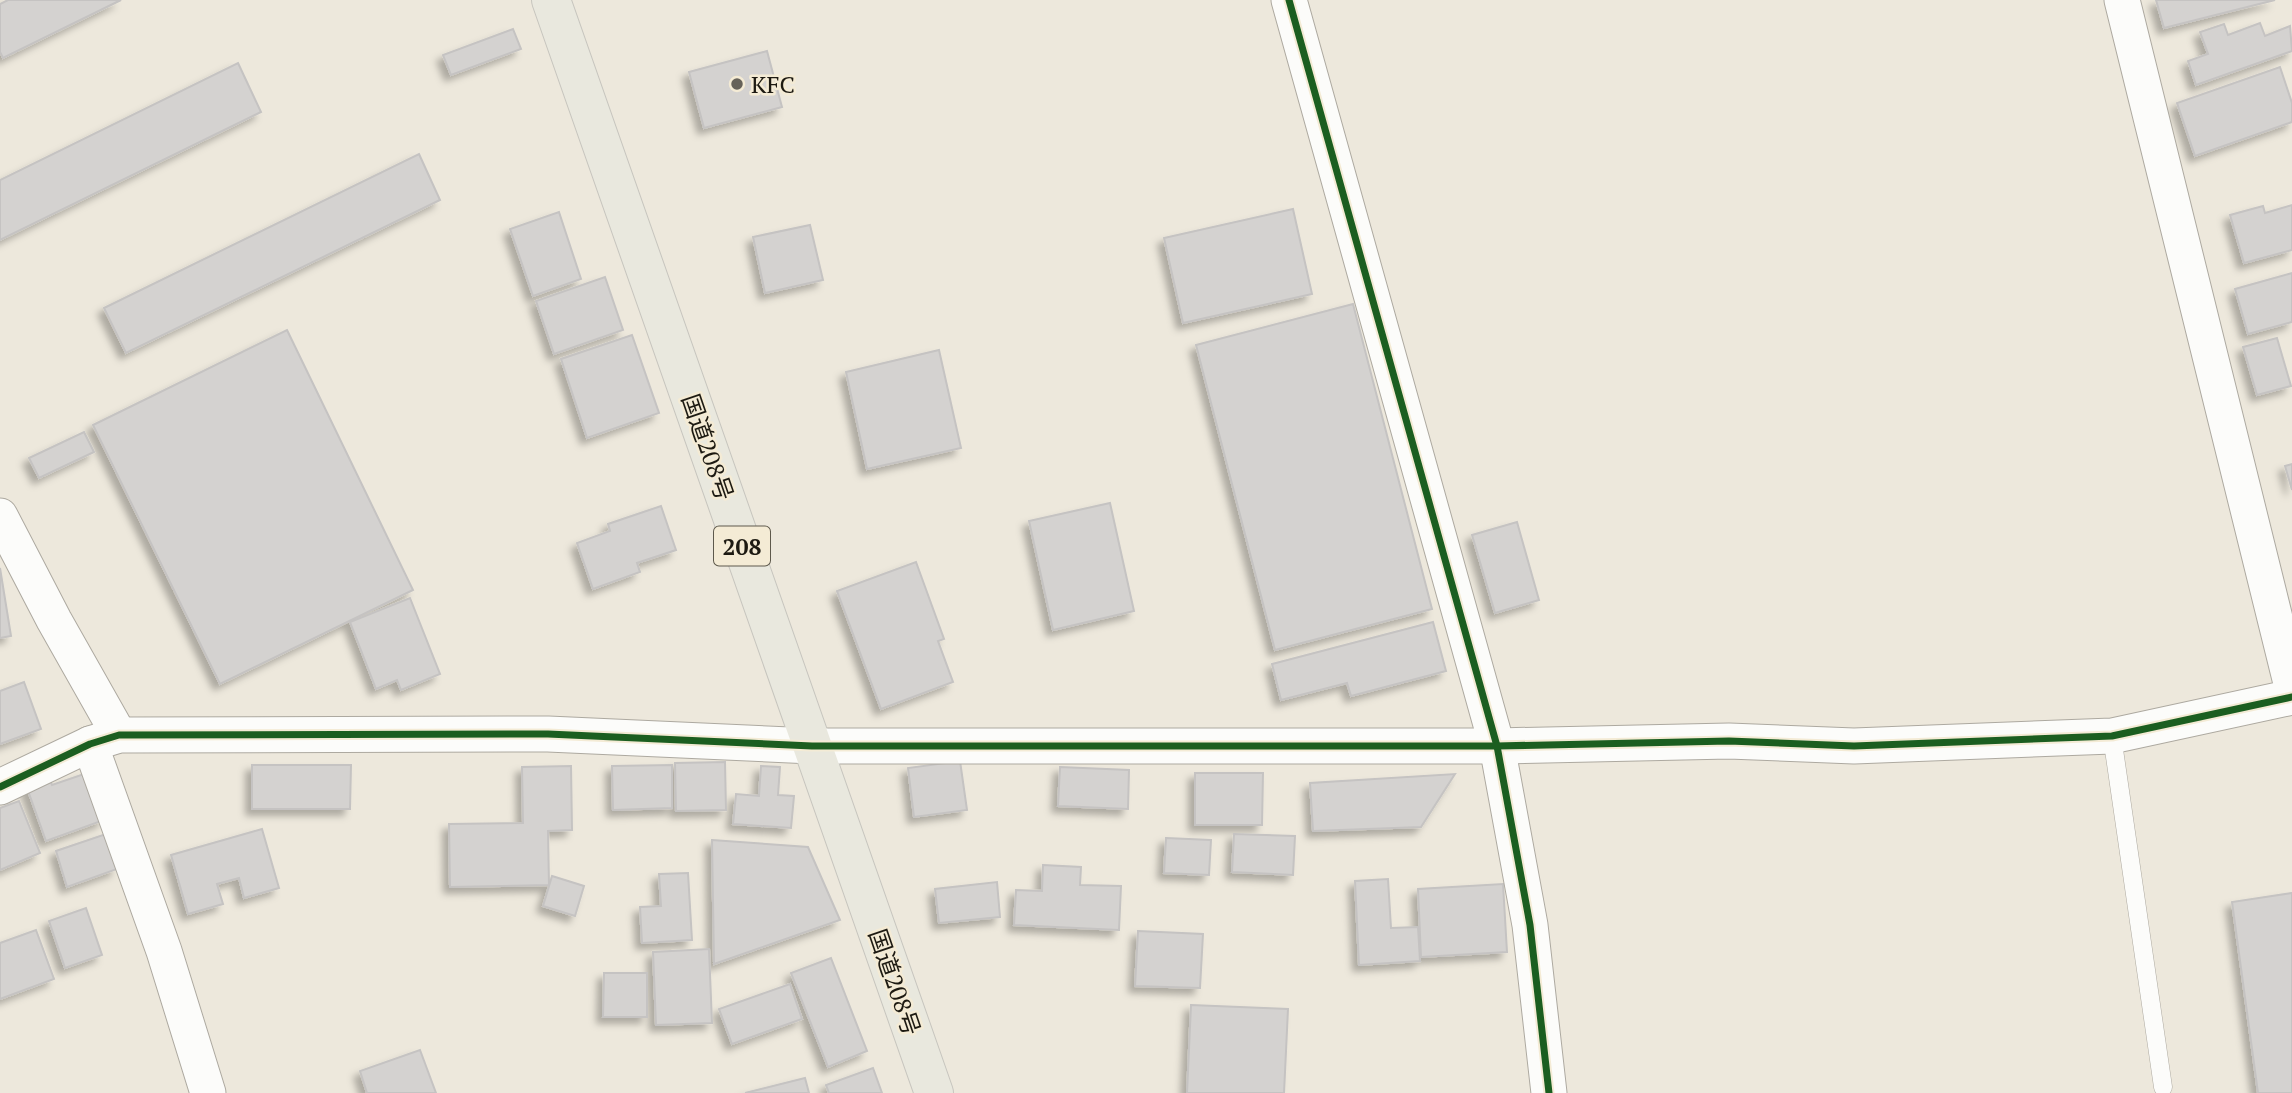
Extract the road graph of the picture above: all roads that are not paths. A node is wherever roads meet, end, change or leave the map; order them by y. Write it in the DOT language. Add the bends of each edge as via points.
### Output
graph roads {
  1 [pos="551,0"];
  2 [pos="1289,0"];
  3 [pos="2122,0"];
  4 [pos="0,516"];
  5 [pos="2292,687"];
  6 [pos="2292,697"];
  7 [pos="2112,736"];
  8 [pos="105,740"];
  9 [pos="812,746"];
  10 [pos="1497,746"];
  11 [pos="0,787"];
  12 [pos="2163,1087"];
  13 [pos="208,1093"];
  14 [pos="934,1093"];
  15 [pos="1549,1093"];
  1 -- 9 [label="highway, 国道208号 / 208"];
  2 -- 10 [label="street"];
  3 -- 5 [label="street"];
  4 -- 8 [label="street" via="54,620"];
  6 -- 7 [label="street"];
  7 -- 10 [label="street" via="1854,746 1729,741"];
  7 -- 12 [label="lane"];
  8 -- 9 [label="street" via="548,734"];
  8 -- 11 [label="street"];
  8 -- 13 [label="street"];
  9 -- 10 [label="street"];
  9 -- 14 [label="highway, 国道208号 / 208"];
  10 -- 15 [label="street" via="1530,925"];
}
